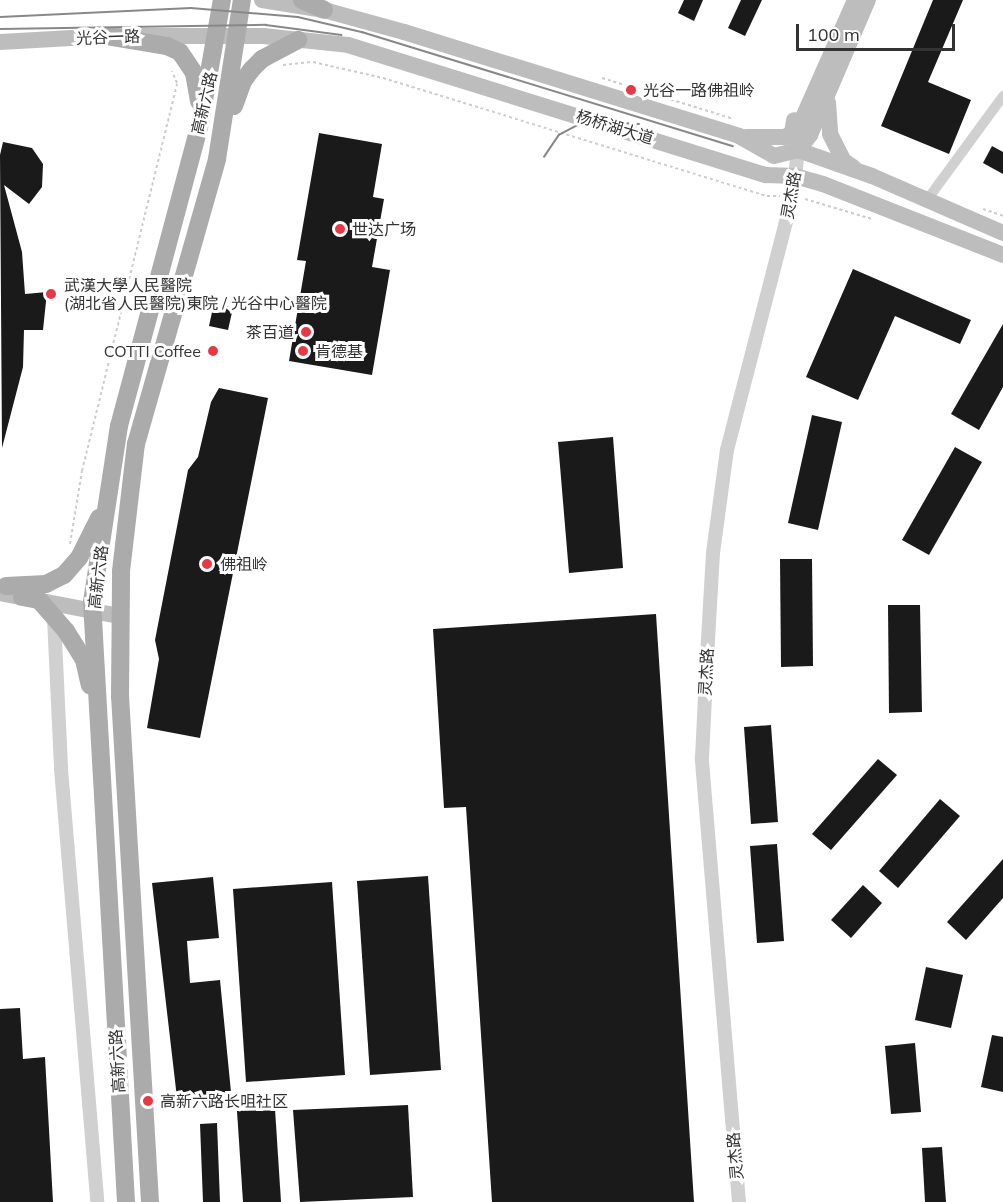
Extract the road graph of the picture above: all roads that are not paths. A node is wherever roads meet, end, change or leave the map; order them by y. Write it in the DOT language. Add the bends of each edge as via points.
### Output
graph roads {
  1 [pos="222,0"];
  2 [pos="242,0"];
  3 [pos="262,0"];
  4 [pos="302,0"];
  5 [pos="855,0"];
  6 [pos="868,0"];
  7 [pos="324,10"];
  8 [pos="107,36"];
  9 [pos="217,36"];
  10 [pos="236,36"];
  11 [pos="298,40"];
  12 [pos="0,42"];
  13 [pos="825,83"];
  14 [pos="1003,96"];
  15 [pos="200,123"];
  16 [pos="740,136"];
  17 [pos="798,150"];
  18 [pos="710,158"];
  19 [pos="217,159"];
  20 [pos="861,172"];
  21 [pos="795,176"];
  22 [pos="927,200"];
  23 [pos="1003,233"];
  24 [pos="1003,255"];
  25 [pos="110,489"];
  26 [pos="2,588"];
  27 [pos="22,597"];
  28 [pos="93,606"];
  29 [pos="120,611"];
  30 [pos="54,615"];
  31 [pos="98,714"];
  32 [pos="97,1202"];
  33 [pos="126,1202"];
  34 [pos="150,1202"];
  35 [pos="739,1202"];
  1 -- 9 [label="main road, 高新六路"];
  2 -- 10 [label="main road, 高新六路"];
  3 -- 7 [label="main road, 杨桥湖大道"];
  4 -- 7 [label="main road"];
  5 -- 13 [label="main road"];
  6 -- 13 [label="main road"];
  7 -- 16 [label="main road, 杨桥湖大道"];
  8 -- 9 [label="main road, 光谷一路"];
  8 -- 12 [label="main road, 光谷一路"];
  8 -- 15 [label="main road" via="167,46 180,52 194,73"];
  9 -- 10 [label="main road, 杨桥湖大道"];
  9 -- 15 [label="main road, 高新六路"];
  10 -- 11 [label="main road, 杨桥湖大道"];
  10 -- 19 [label="main road, 高新六路"];
  11 -- 18 [label="main road, 杨桥湖大道" via="348,45 389,55"];
  11 -- 19 [label="main road" via="262,59 243,81"];
  13 -- 16 [label="main road" via="795,116 792,133 764,139"];
  13 -- 17 [label="main road" via="810,135"];
  13 -- 20 [label="main road" via="830,134 844,160"];
  14 -- 22 [label="street"];
  15 -- 25 [label="main road, 高新六路" via="119,426"];
  16 -- 17 [label="main road, 杨桥湖大道" via="774,156"];
  16 -- 18 [label="main road" via="746,147 741,158"];
  17 -- 20 [label="main road, 杨桥湖大道"];
  17 -- 21 [label="street, 灵杰路"];
  18 -- 21 [label="main road, 杨桥湖大道" via="766,175"];
  19 -- 29 [label="main road, 高新六路" via="136,444 127,497"];
  20 -- 22 [label="main road, 杨桥湖大道"];
  21 -- 24 [label="main road, 杨桥湖大道"];
  21 -- 35 [label="street, 灵杰路" via="727,450 713,553 707,657 702,758"];
  22 -- 23 [label="main road, 杨桥湖大道"];
  25 -- 26 [label="main road" via="93,534 64,575 46,584"];
  25 -- 28 [label="main road, 高新六路"];
  26 -- 27 [label="main road"];
  26 -- 28 [label="main road"];
  27 -- 28 [label="main road"];
  27 -- 30 [label="main road" via="39,600"];
  28 -- 29 [label="main road"];
  28 -- 31 [label="main road, 高新六路"];
  29 -- 34 [label="main road, 高新六路" via="120,696"];
  30 -- 31 [label="main road" via="84,660"];
  30 -- 32 [label="street" via="61,769"];
  31 -- 33 [label="main road, 高新六路"];
}
